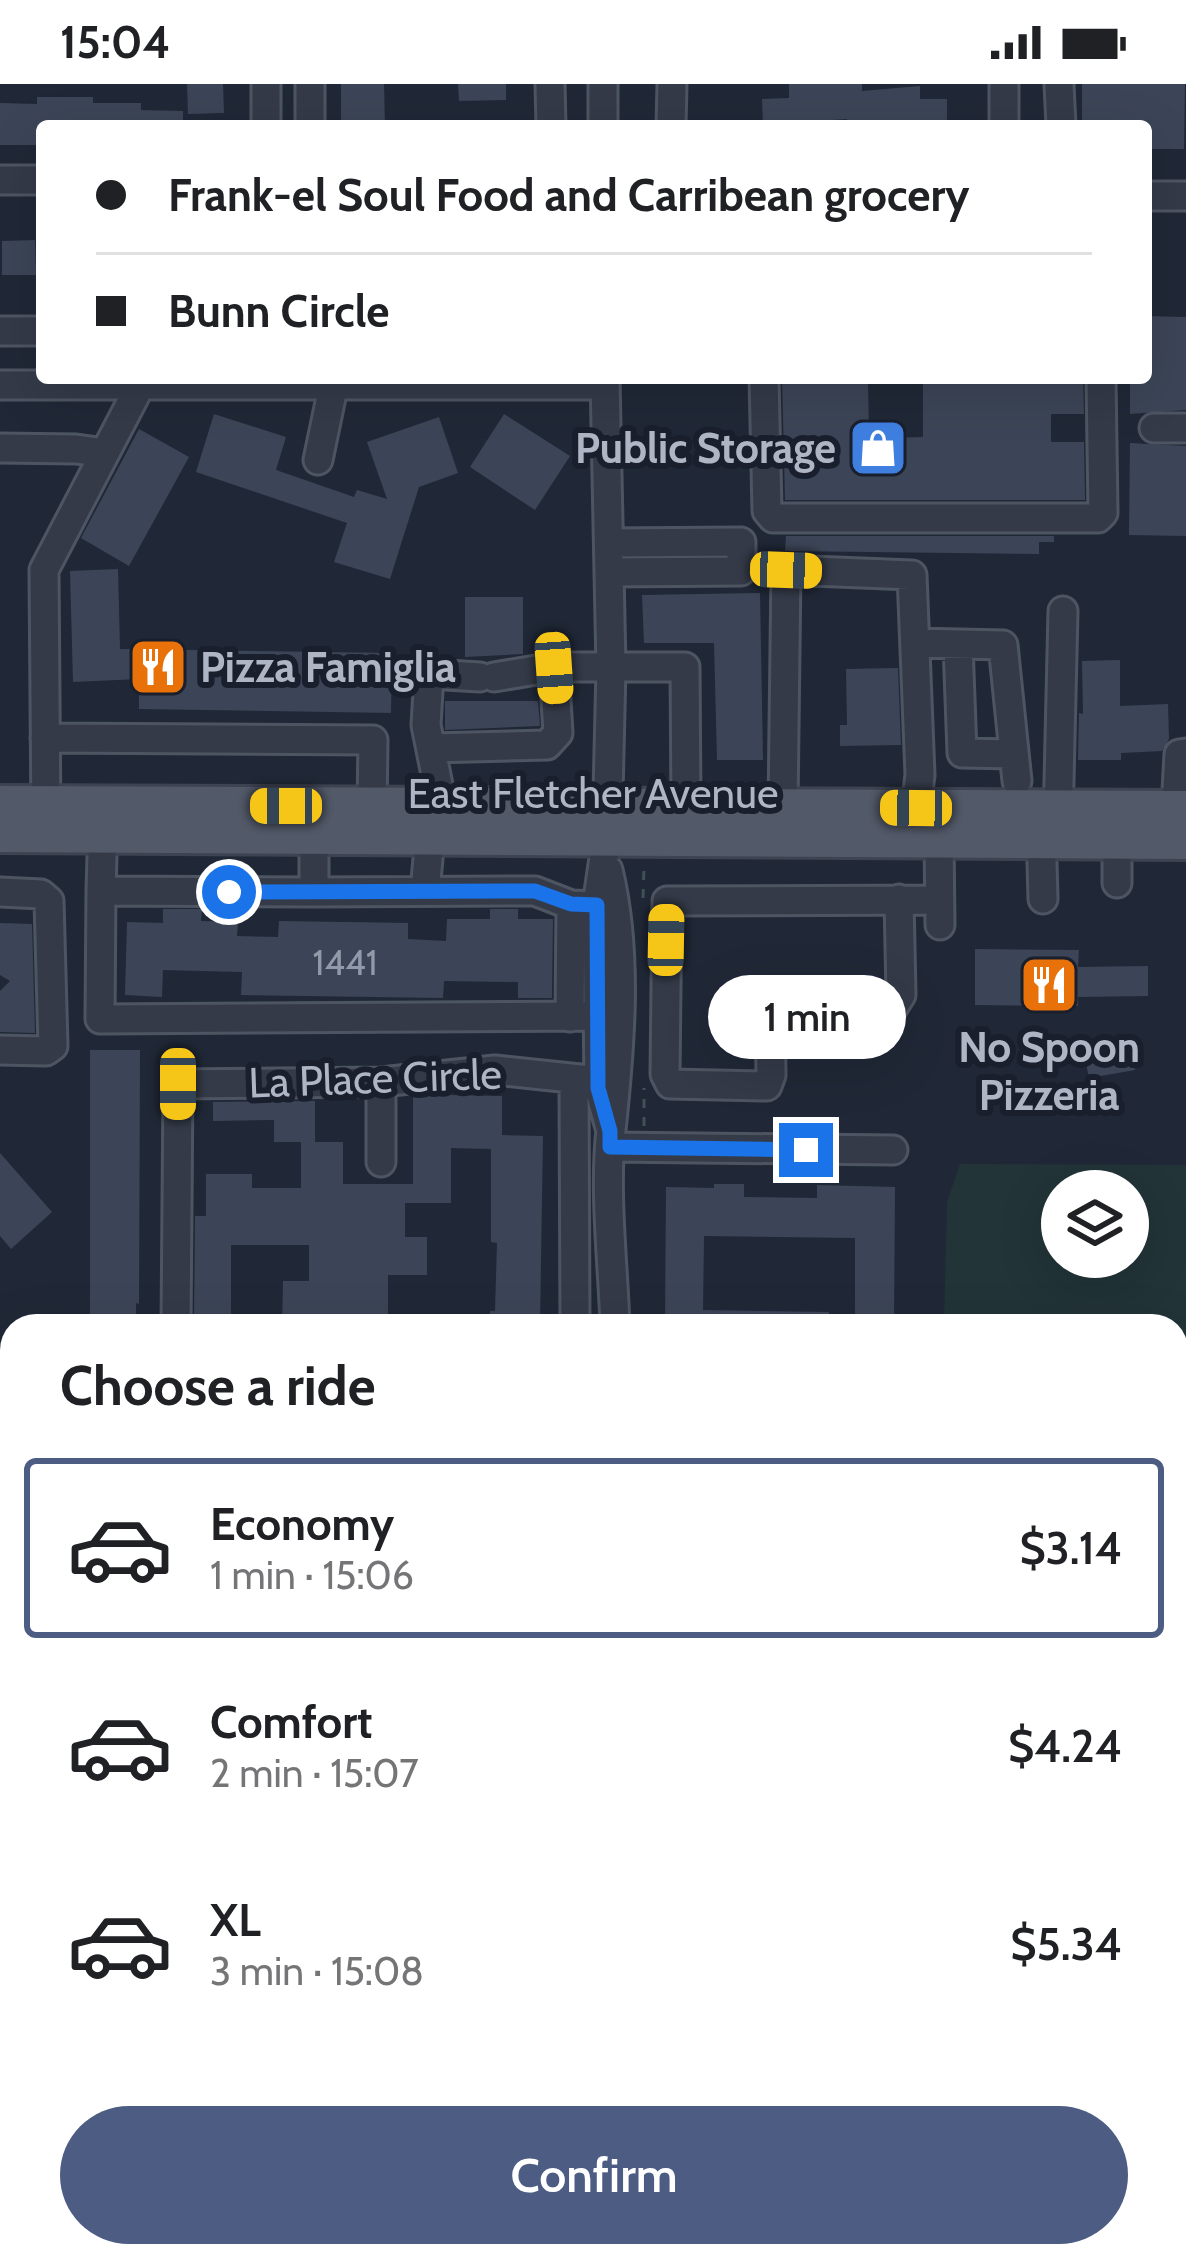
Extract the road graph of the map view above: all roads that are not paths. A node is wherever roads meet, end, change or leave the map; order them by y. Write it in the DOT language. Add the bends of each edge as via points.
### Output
graph roads {
  1 [pos="266,84"];
  2 [pos="310,84"];
  3 [pos="550,84"];
  4 [pos="603,84"];
  5 [pos="672,84"];
  6 [pos="1004,84"];
  7 [pos="1059,84"];
  8 [pos="266,120"];
  9 [pos="310,120"];
  10 [pos="550,120"];
  11 [pos="603,120"];
  12 [pos="671,120"];
  13 [pos="1004,120"];
  14 [pos="1060,120"];
  15 [pos="0,179"];
  16 [pos="36,180"];
  17 [pos="1152,196"];
  18 [pos="1186,196"];
  19 [pos="0,331"];
  20 [pos="36,332"];
  21 [pos="47,384"];
  22 [pos="141,384"];
  23 [pos="334,384"];
  24 [pos="453,384"];
  25 [pos="580,384"];
  26 [pos="605,384"];
  27 [pos="764,384"];
  28 [pos="1101,384"];
  29 [pos="0,385"];
  30 [pos="1154,428"];
  31 [pos="1186,428"];
  32 [pos="0,448"];
  33 [pos="105,454"];
  34 [pos="318,460"];
  35 [pos="609,543"];
  36 [pos="609,572"];
  37 [pos="1063,611"];
  38 [pos="915,643"];
  39 [pos="958,644"];
  40 [pos="554,668"];
  41 [pos="610,668"];
  42 [pos="45,738"];
  43 [pos="431,748"];
  44 [pos="1184,748"];
  45 [pos="0,804"];
  46 [pos="372,806"];
  47 [pos="686,806"];
  48 [pos="783,807"];
  49 [pos="916,808"];
  50 [pos="1033,810"];
  51 [pos="46,819"];
  52 [pos="103,819"];
  53 [pos="433,822"];
  54 [pos="1117,825"];
  55 [pos="1181,825"];
  56 [pos="0,834"];
  57 [pos="607,834"];
  58 [pos="314,837"];
  59 [pos="939,839"];
  60 [pos="1117,884"];
  61 [pos="101,891"];
  62 [pos="425,891"];
  63 [pos="0,892"];
  64 [pos="314,892"];
  65 [pos="899,899"];
  66 [pos="1043,899"];
  67 [pos="584,905"];
  68 [pos="595,1017"];
  69 [pos="666,1018"];
  70 [pos="0,1050"];
  71 [pos="586,1081"];
  72 [pos="381,1082"];
  73 [pos="610,1139"];
  74 [pos="893,1150"];
  75 [pos="381,1162"];
  76 [pos="176,1314"];
  77 [pos="576,1314"];
  78 [pos="615,1314"];
  1 -- 8 [label="street"];
  2 -- 9 [label="street"];
  3 -- 10 [label="street"];
  4 -- 11 [label="street"];
  5 -- 12 [label="street"];
  6 -- 13 [label="street"];
  7 -- 14 [label="street"];
  15 -- 16 [label="street"];
  17 -- 18 [label="street"];
  19 -- 20 [label="street"];
  21 -- 29 [label="street"];
  22 -- 33 [label="street"];
  23 -- 34 [label="street"];
  24 -- 25 [label="street"];
  26 -- 35 [label="street"];
  27 -- 28 [label="street" via="773,518 945,520 1099,518"];
  30 -- 31 [label="street"];
  32 -- 33 [label="street"];
  33 -- 42 [label="street" via="44,569"];
  35 -- 36 [label="street"];
  35 -- 36 [label="street" via="741,542 741,571"];
  36 -- 41 [label="street"];
  37 -- 50 [label="street"];
  38 -- 39 [label="street"];
  38 -- 48 [label="street" via="912,575 786,570"];
  38 -- 49 [label="street"];
  39 -- 50 [label="street" via="962,753"];
  39 -- 50 [label="street" via="1003,645"];
  40 -- 41 [label="street"];
  40 -- 43 [label="street" via="558,733 547,745"];
  40 -- 43 [label="street" via="429,674"];
  41 -- 47 [label="street" via="685,668"];
  41 -- 57 [label="street"];
  42 -- 46 [label="street" via="373,740"];
  42 -- 51 [label="street"];
  43 -- 53 [label="street"];
  44 -- 55 [label="street"];
  45 -- 51 [label="main road, East Fletcher Avenue"];
  46 -- 52 [label="main road, East Fletcher Avenue"];
  46 -- 53 [label="main road, East Fletcher Avenue"];
  47 -- 48 [label="main road, East Fletcher Avenue"];
  47 -- 57 [label="main road, East Fletcher Avenue"];
  48 -- 49 [label="main road, East Fletcher Avenue"];
  49 -- 50 [label="main road, East Fletcher Avenue"];
  50 -- 54 [label="main road, East Fletcher Avenue"];
  50 -- 59 [label="main road, East Fletcher Avenue"];
  50 -- 66 [label="street"];
  51 -- 52 [label="main road, East Fletcher Avenue"];
  51 -- 56 [label="main road, East Fletcher Avenue"];
  52 -- 58 [label="main road, East Fletcher Avenue"];
  52 -- 61 [label="street"];
  53 -- 57 [label="main road, East Fletcher Avenue"];
  53 -- 58 [label="main road, East Fletcher Avenue"];
  53 -- 62 [label="street"];
  54 -- 55 [label="main road, East Fletcher Avenue"];
  54 -- 60 [label="street"];
  57 -- 59 [label="main road, East Fletcher Avenue"];
  57 -- 67 [label="street"];
  57 -- 68 [label="street" via="616,905"];
  58 -- 64 [label="street"];
  59 -- 65 [label="street" via="939,912"];
  61 -- 64 [label="street"];
  61 -- 68 [label="street" via="100,1019"];
  62 -- 64 [label="street"];
  62 -- 67 [label="street" via="535,891"];
  63 -- 70 [label="street" via="49,901 52,1046"];
  65 -- 69 [label="street" via="667,901"];
  65 -- 69 [label="street" via="901,994 894,1006 770,1004 767,1086 670,1084"];
  67 -- 68 [label="street"];
  68 -- 69 [label="street"];
  68 -- 71 [label="street"];
  68 -- 73 [label="street" via="618,1088"];
  71 -- 72 [label="street, La Place Circle" via="495,1070"];
  71 -- 73 [label="street"];
  71 -- 77 [label="street"];
  72 -- 75 [label="street"];
  72 -- 76 [label="street, La Place Circle" via="178,1084"];
  73 -- 74 [label="street"];
  73 -- 78 [label="street"];
}
